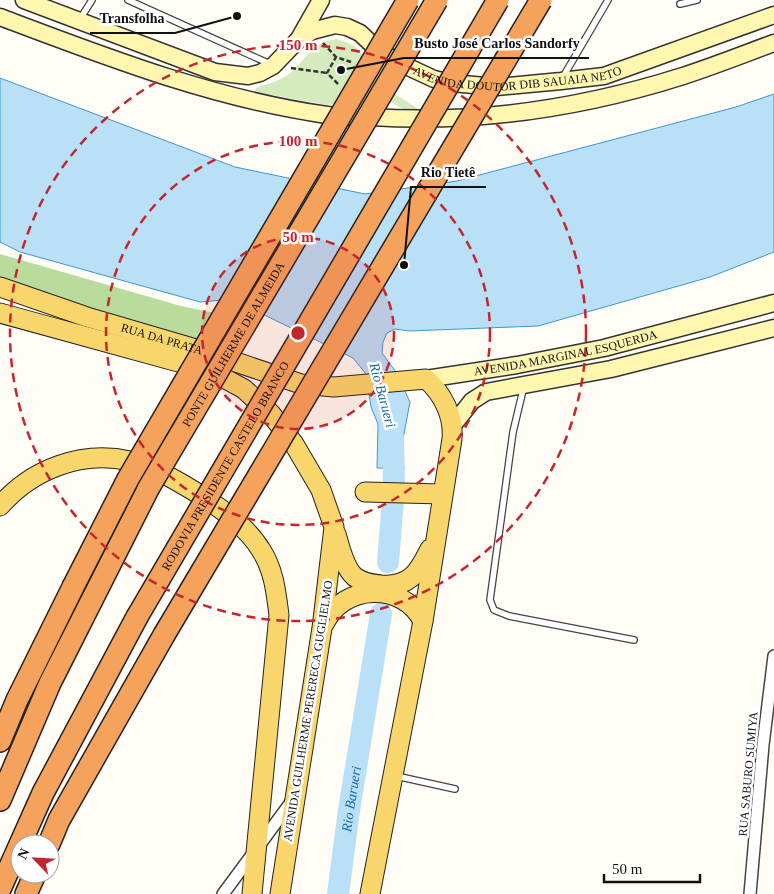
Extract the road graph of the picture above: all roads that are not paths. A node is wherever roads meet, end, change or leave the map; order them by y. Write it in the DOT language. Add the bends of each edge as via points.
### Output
graph roads {
  1 [pos="92,0"];
  2 [pos="128,0"];
  3 [pos="322,0"];
  4 [pos="408,0"];
  5 [pos="437,0"];
  6 [pos="498,0"];
  7 [pos="541,0"];
  8 [pos="608,0"];
  9 [pos="697,0"];
  10 [pos="35,2"];
  11 [pos="680,4"];
  12 [pos="774,15"];
  13 [pos="0,17"];
  14 [pos="79,21"];
  15 [pos="297,42"];
  16 [pos="774,43"];
  17 [pos="379,50"];
  18 [pos="273,66"];
  19 [pos="561,81"];
  20 [pos="349,115"];
  21 [pos="0,287"];
  22 [pos="774,303"];
  23 [pos="0,313"];
  24 [pos="774,328"];
  25 [pos="422,379"];
  26 [pos="354,385"];
  27 [pos="525,386"];
  28 [pos="453,425"];
  29 [pos="307,464"];
  30 [pos="365,492"];
  31 [pos="442,494"];
  32 [pos="0,506"];
  33 [pos="334,527"];
  34 [pos="437,534"];
  35 [pos="423,621"];
  36 [pos="322,628"];
  37 [pos="634,640"];
  38 [pos="774,656"];
  39 [pos="17,700"];
  40 [pos="0,719"];
  41 [pos="0,741"];
  42 [pos="394,776"];
  43 [pos="455,789"];
  44 [pos="294,798"];
  45 [pos="0,800"];
  46 [pos="53,834"];
  47 [pos="255,849"];
  48 [pos="0,889"];
  49 [pos="224,894"];
  50 [pos="252,894"];
  51 [pos="280,894"];
  52 [pos="370,894"];
  53 [pos="751,894"];
  1 -- 14 [label="lane"];
  2 -- 18 [label="lane"];
  3 -- 15 [label="main road"];
  4 -- 39 [label="highway, bridge" via="128,479"];
  5 -- 45 [label="highway, PONTE GUILHERME DE ALMEIDA, bridge" via="148,488 50,683"];
  6 -- 48 [label="highway, RODOVIA PRESIDENTE CASTELO BRANCO, bridge" via="137,616 43,793"];
  7 -- 46 [label="highway, bridge" via="164,635"];
  8 -- 19 [label="lane"];
  9 -- 11 [label="lane"];
  10 -- 14 [label="main road, AVENIDA DOUTOR DIB SAUAIA NETO"];
  12 -- 19 [label="main road, AVENIDA DOUTOR DIB SAUAIA NETO" via="604,76"];
  13 -- 20 [label="main road, AVENIDA DOUTOR DIB SAUAIA NETO" via="195,85 254,101"];
  14 -- 18 [label="main road, AVENIDA DOUTOR DIB SAUAIA NETO" via="215,72 248,76"];
  15 -- 17 [label="main road, AVENIDA DOUTOR DIB SAUAIA NETO" via="312,31 335,25 360,33"];
  15 -- 18 [label="main road, AVENIDA DOUTOR DIB SAUAIA NETO"];
  16 -- 20 [label="main road, AVENIDA DOUTOR DIB SAUAIA NETO" via="684,76 624,93 533,112 444,119"];
  17 -- 19 [label="main road, AVENIDA DOUTOR DIB SAUAIA NETO" via="434,78 451,83 497,87"];
  17 -- 20 [label="main road" via="379,70 375,80 364,100"];
  21 -- 26 [label="main road, RUA DA PRATA" via="301,384"];
  22 -- 25 [label="main road, AVENIDA MARGINAL ESQUERDA" via="604,348"];
  23 -- 29 [label="main road, RUA DA PRATA" via="211,371 244,389 271,414"];
  24 -- 27 [label="main road, AVENIDA MARGINAL ESQUERDA" via="611,369"];
  25 -- 26 [label="main road, AVENIDA MARGINAL ESQUERDA"];
  25 -- 28 [label="main road" via="438,390"];
  27 -- 28 [label="main road, AVENIDA MARGINAL ESQUERDA" via="486,392 472,401"];
  27 -- 37 [label="lane" via="513,432 490,600 494,610 509,616"];
  28 -- 31 [label="main road"];
  29 -- 33 [label="main road, AVENIDA GUILHERME PERERECA GUGLIELMO" via="324,495"];
  30 -- 31 [label="main road"];
  31 -- 34 [label="main road"];
  32 -- 47 [label="main road" via="29,480 53,467 79,459 131,461 166,475 217,506 244,529 261,550 274,578 279,615"];
  33 -- 34 [label="main road, AVENIDA GUILHERME PERERECA GUGLIELMO" via="354,577 368,584 396,586 405,583 421,566"];
  33 -- 36 [label="main road, AVENIDA GUILHERME PERERECA GUGLIELMO"];
  34 -- 35 [label="main road"];
  35 -- 36 [label="main road" via="407,601 391,595 359,594 344,600 330,612"];
  35 -- 42 [label="main road"];
  36 -- 44 [label="main road, AVENIDA GUILHERME PERERECA GUGLIELMO"];
  38 -- 53 [label="street, RUA SABURO SUMIYA" via="762,754"];
  39 -- 40 [label="highway"];
  39 -- 41 [label="highway"];
  42 -- 43 [label="lane"];
  42 -- 52 [label="main road"];
  44 -- 47 [label="street"];
  44 -- 51 [label="main road, AVENIDA GUILHERME PERERECA GUGLIELMO"];
  47 -- 49 [label="street"];
  47 -- 50 [label="main road"];
}
